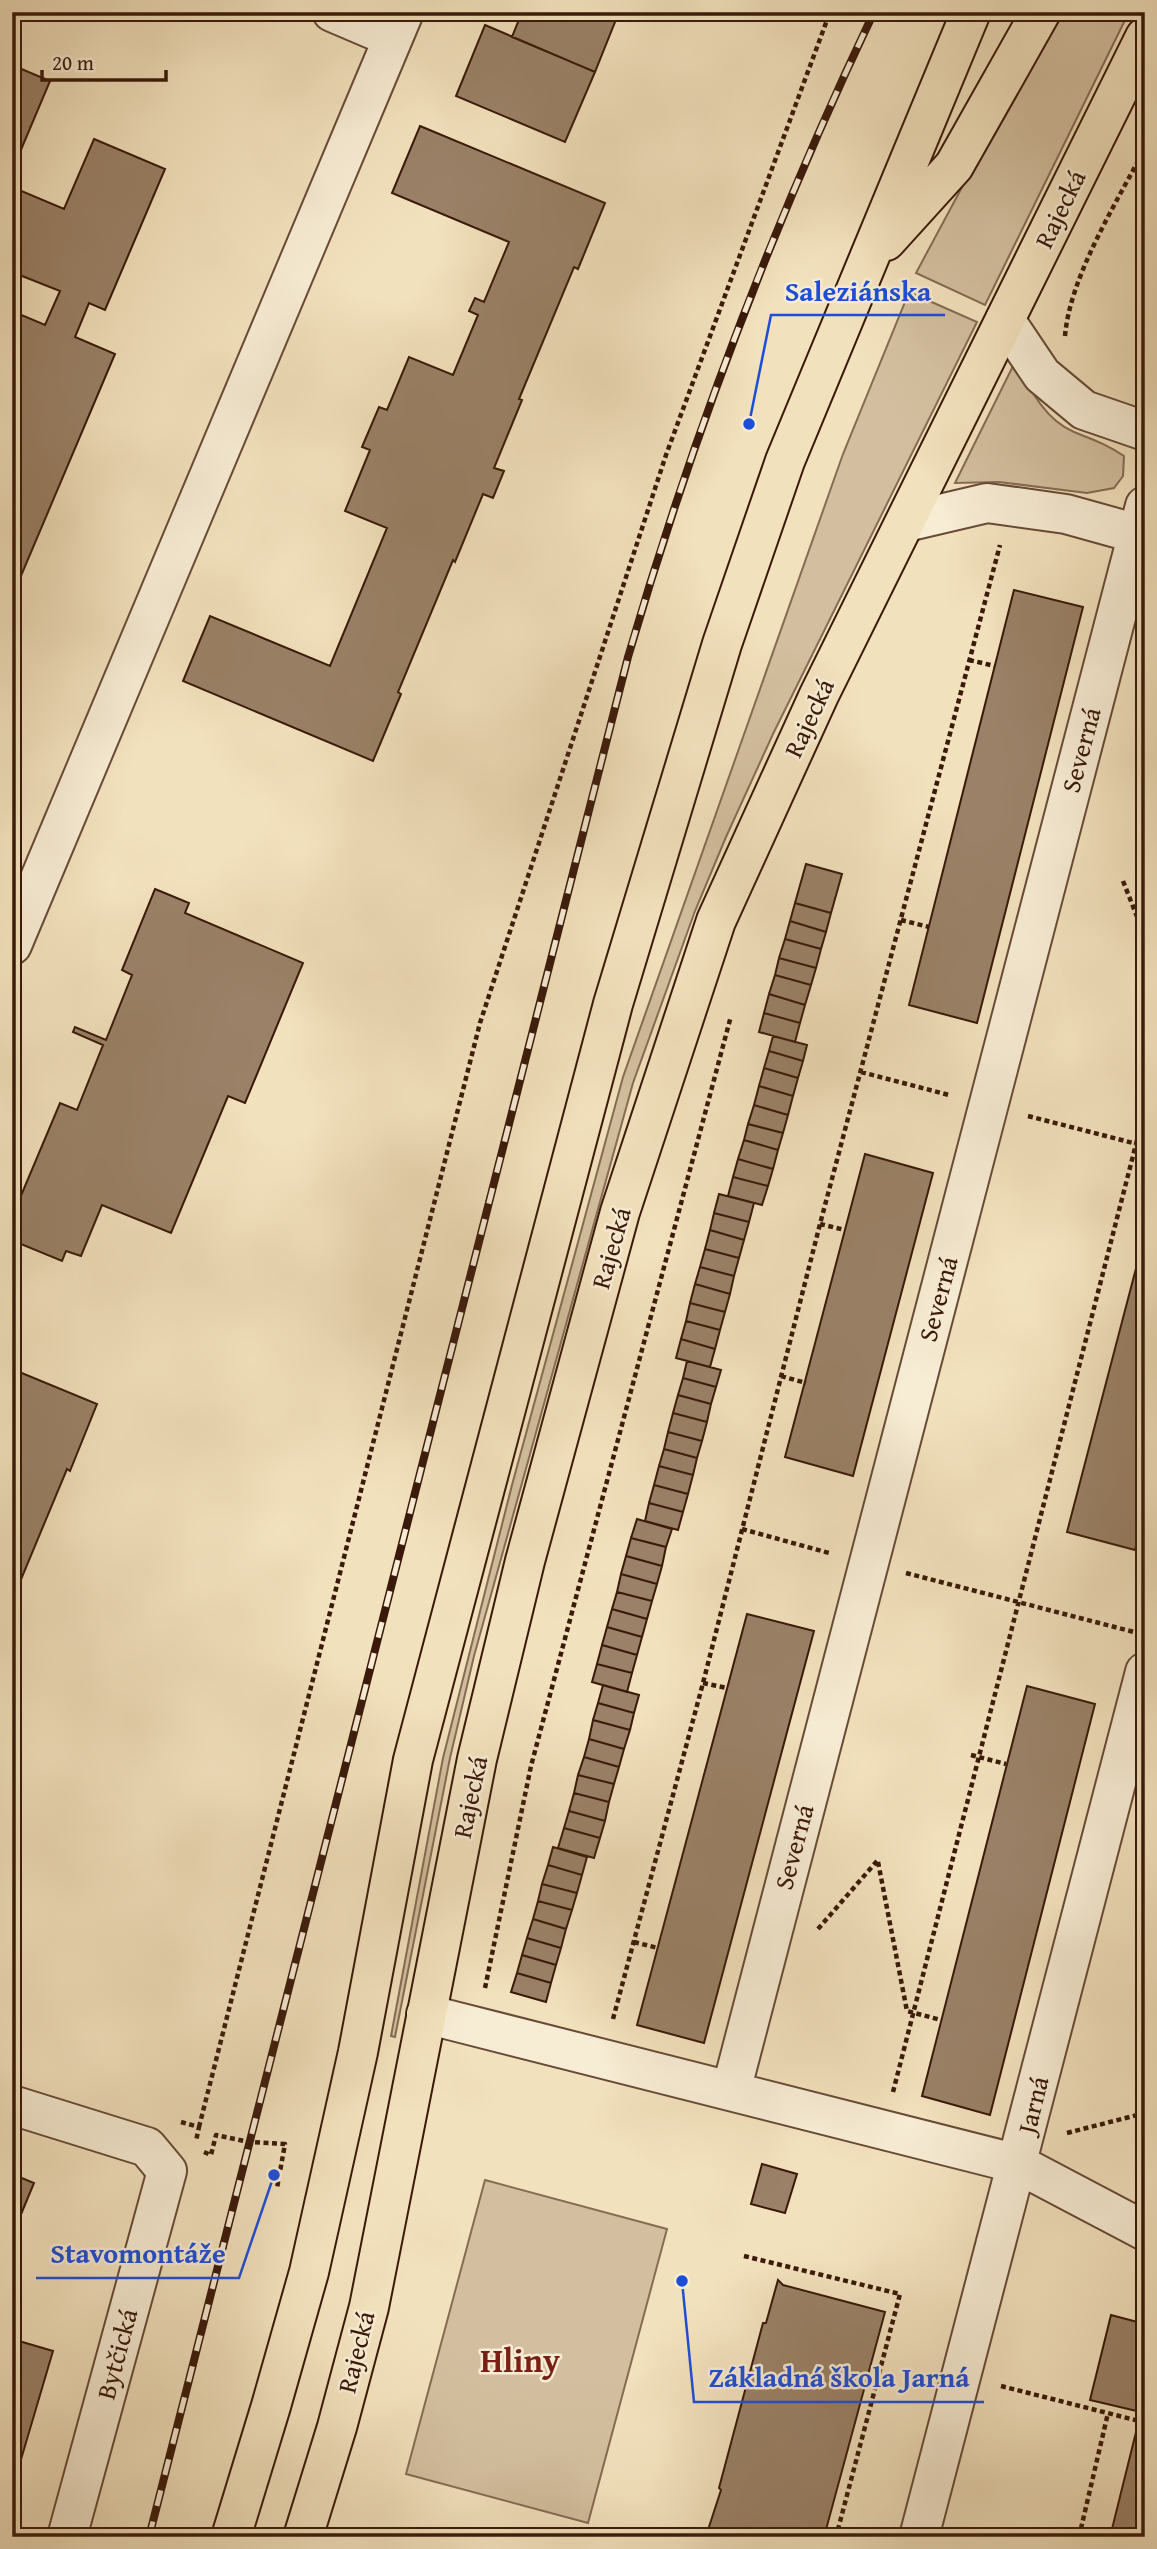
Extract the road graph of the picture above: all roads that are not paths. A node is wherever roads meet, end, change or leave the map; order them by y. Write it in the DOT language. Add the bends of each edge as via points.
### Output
graph roads {
  1 [pos="332,12"];
  2 [pos="971,12"];
  3 [pos="1041,12"];
  4 [pos="399,25"];
  5 [pos="1145,37"];
  6 [pos="866,264"];
  7 [pos="1005,320"];
  8 [pos="1145,431"];
  9 [pos="906,522"];
  10 [pos="1142,525"];
  11 [pos="22,894"];
  12 [pos="12,945"];
  13 [pos="1145,1672"];
  14 [pos="426,2014"];
  15 [pos="731,2091"];
  16 [pos="12,2105"];
  17 [pos="1018,2164"];
  18 [pos="1145,2231"];
  19 [pos="67,2537"];
  20 [pos="231,2537"];
  21 [pos="303,2537"];
  22 [pos="919,2537"];
  1 -- 4 [label="street"];
  2 -- 6 [label="main road"];
  3 -- 6 [label="main road" via="954,166"];
  4 -- 11 [label="street"];
  5 -- 7 [label="main road, Rajecká"];
  6 -- 20 [label="main road" via="785,461 722,644 613,1004 414,1760 358,2052 309,2272"];
  7 -- 8 [label="street" via="1042,375 1084,410"];
  7 -- 9 [label="main road, Rajecká"];
  9 -- 10 [label="street" via="987,503"];
  9 -- 14 [label="main road, Rajecká" via="819,695 716,921 620,1212 525,1561"];
  10 -- 15 [label="street, Severná"];
  11 -- 12 [label="street"];
  13 -- 17 [label="street, Jarná"];
  14 -- 15 [label="street"];
  14 -- 21 [label="main road, Rajecká" via="369,2307"];
  15 -- 17 [label="street"];
  16 -- 19 [label="street, Bytčická" via="147,2147 167,2171"];
  17 -- 18 [label="street"];
  17 -- 22 [label="street, Jarná"];
}
